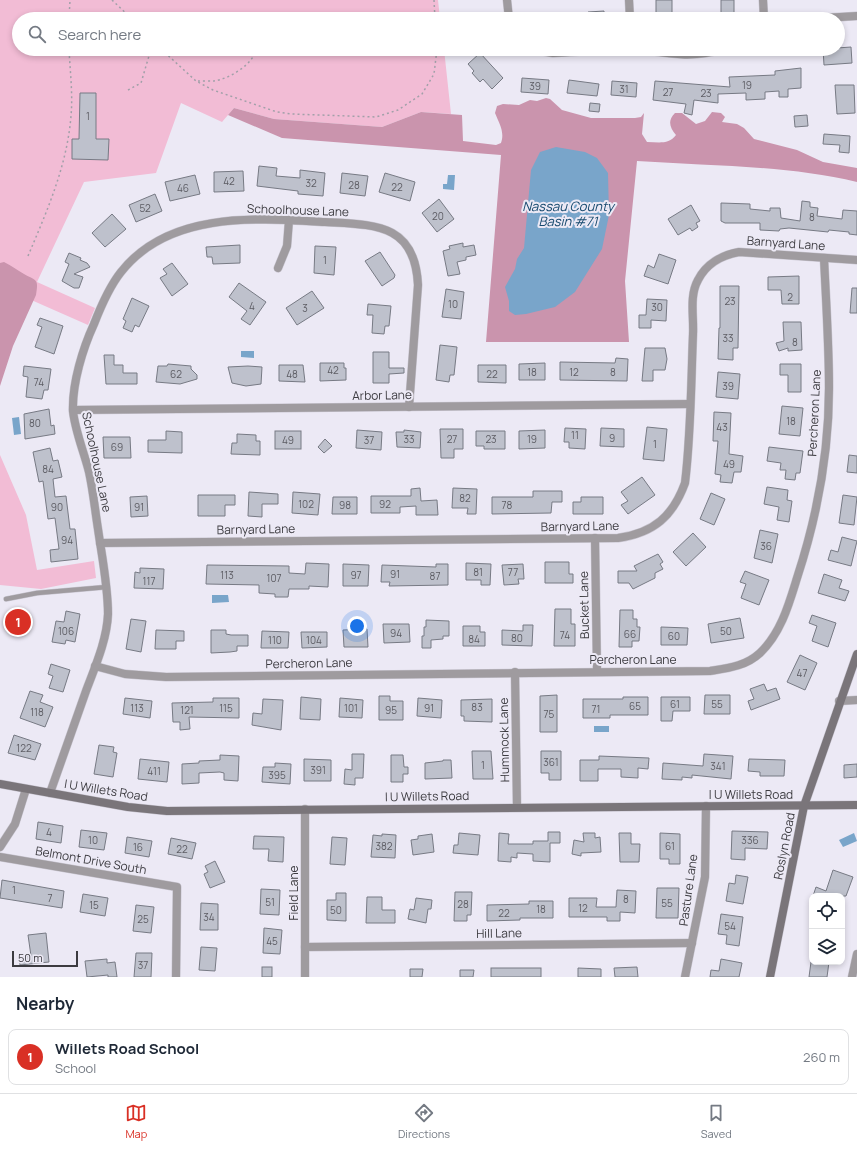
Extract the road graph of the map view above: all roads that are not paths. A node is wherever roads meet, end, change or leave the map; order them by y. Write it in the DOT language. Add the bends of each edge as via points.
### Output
graph roads {
  1 [pos="507,0"];
  2 [pos="629,0"];
  3 [pos="763,0"];
  4 [pos="508,12"];
  5 [pos="630,12"];
  6 [pos="764,12"];
  7 [pos="857,16"];
  8 [pos="845,17"];
  9 [pos="289,220"];
  10 [pos="824,258"];
  11 [pos="857,260"];
  12 [pos="278,268"];
  13 [pos="690,404"];
  14 [pos="409,407"];
  15 [pos="73,410"];
  16 [pos="595,538"];
  17 [pos="100,543"];
  18 [pos="107,586"];
  19 [pos="6,599"];
  20 [pos="857,654"];
  21 [pos="95,666"];
  22 [pos="597,671"];
  23 [pos="515,672"];
  24 [pos="857,700"];
  25 [pos="839,701"];
  26 [pos="0,784"];
  27 [pos="26,789"];
  28 [pos="50,793"];
  29 [pos="706,806"];
  30 [pos="804,806"];
  31 [pos="857,806"];
  32 [pos="517,807"];
  33 [pos="305,809"];
  34 [pos="0,847"];
  35 [pos="0,856"];
  36 [pos="692,943"];
  37 [pos="305,947"];
  38 [pos="857,954"];
  39 [pos="176,977"];
  40 [pos="305,977"];
  41 [pos="685,977"];
  42 [pos="770,977"];
  43 [pos="852,977"];
  1 -- 4 [label="street"];
  2 -- 5 [label="street"];
  3 -- 6 [label="street"];
  7 -- 8 [label="street"];
  9 -- 12 [label="street" via="287,246"];
  9 -- 14 [label="street, Schoolhouse Lane" via="380,227 393,232 410,249 417,267 418,285"];
  9 -- 15 [label="street, Schoolhouse Lane" via="259,218 196,226 163,238 138,254 115,280 85,345 80,361"];
  10 -- 11 [label="street, Barnyard Lane"];
  10 -- 13 [label="street, Barnyard Lane" via="739,252 722,257 706,269 697,281 693,300"];
  10 -- 22 [label="street, Percheron Lane" via="829,388 823,468 805,553 777,633 759,654 734,668 710,671"];
  13 -- 14 [label="street, Arbor Lane"];
  13 -- 16 [label="street, Barnyard Lane" via="685,483 673,508 656,525 640,534 618,538"];
  14 -- 15 [label="street, Arbor Lane"];
  15 -- 17 [label="street, Schoolhouse Lane" via="89,473"];
  16 -- 17 [label="street, Barnyard Lane"];
  16 -- 22 [label="street, Bucket Lane"];
  17 -- 18 [label="street, Schoolhouse Lane"];
  18 -- 19 [label="lane"];
  18 -- 21 [label="street, Schoolhouse Lane" via="108,618"];
  20 -- 25 [label="main road, Roslyn Road"];
  21 -- 23 [label="street, Percheron Lane" via="133,676 166,677"];
  21 -- 28 [label="street, Schoolhouse Lane"];
  22 -- 23 [label="street, Percheron Lane"];
  23 -- 32 [label="street, Hummock Lane"];
  24 -- 25 [label="street"];
  25 -- 30 [label="main road, Roslyn Road"];
  26 -- 27 [label="main road, I U Willets Road"];
  27 -- 28 [label="main road, I U Willets Road"];
  27 -- 34 [label="street" via="15,824"];
  28 -- 33 [label="main road, I U Willets Road" via="167,811"];
  29 -- 30 [label="main road, I U Willets Road"];
  29 -- 32 [label="main road, I U Willets Road"];
  29 -- 36 [label="street, Pasture Lane" via="705,877"];
  30 -- 31 [label="main road, I U Willets Road"];
  30 -- 42 [label="main road, Roslyn Road"];
  32 -- 33 [label="main road, I U Willets Road"];
  33 -- 37 [label="street, Field Lane"];
  35 -- 39 [label="street, Belmont Drive South" via="177,887"];
  36 -- 37 [label="street, Hill Lane"];
  36 -- 41 [label="street, Pasture Lane"];
  37 -- 40 [label="street, Field Lane"];
  38 -- 43 [label="street"];
}
